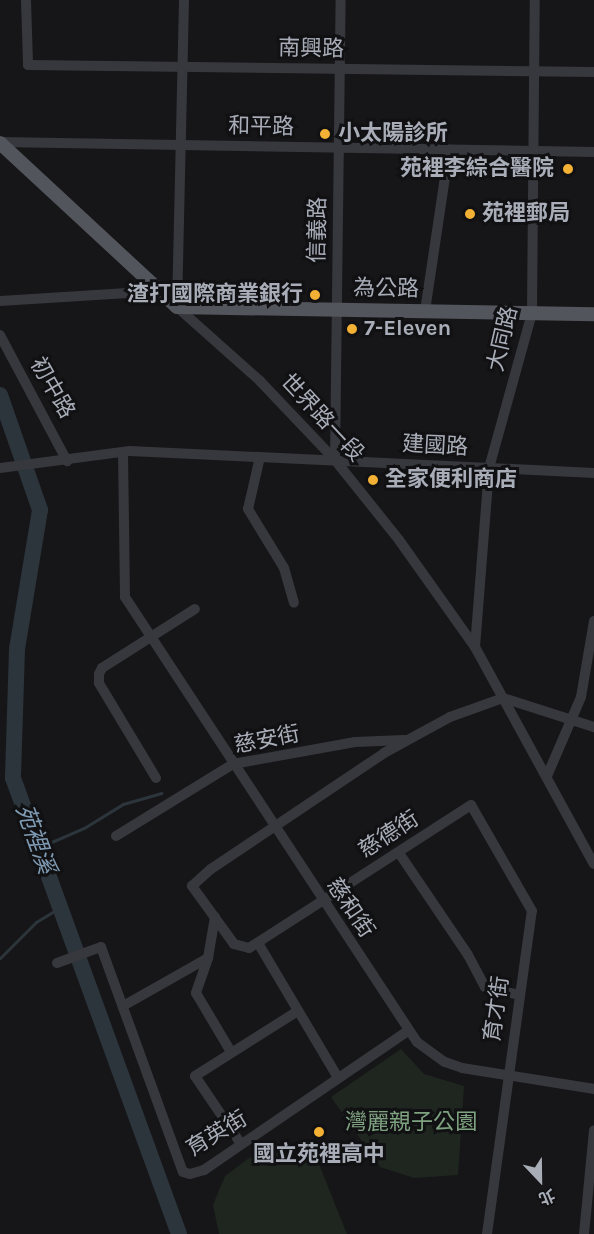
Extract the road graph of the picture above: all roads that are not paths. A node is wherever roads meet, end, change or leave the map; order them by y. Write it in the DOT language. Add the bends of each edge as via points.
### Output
graph roads {
  1 [pos="26,0"];
  2 [pos="184,0"];
  3 [pos="341,0"];
  4 [pos="535,0"];
  5 [pos="182,67"];
  6 [pos="340,69"];
  7 [pos="535,71"];
  8 [pos="594,72"];
  9 [pos="0,143"];
  10 [pos="181,145"];
  11 [pos="339,148"];
  12 [pos="449,150"];
  13 [pos="533,151"];
  14 [pos="594,152"];
  15 [pos="160,291"];
  16 [pos="0,301"];
  17 [pos="177,307"];
  18 [pos="337,310"];
  19 [pos="425,311"];
  20 [pos="532,313"];
  21 [pos="594,314"];
  22 [pos="0,335"];
  23 [pos="127,451"];
  24 [pos="260,457"];
  25 [pos="67,460"];
  26 [pos="335,460"];
  27 [pos="2,468"];
  28 [pos="489,468"];
  29 [pos="594,473"];
  30 [pos="294,603"];
  31 [pos="195,609"];
  32 [pos="594,621"];
  33 [pos="153,638"];
  34 [pos="475,647"];
  35 [pos="503,698"];
  36 [pos="573,720"];
  37 [pos="594,727"];
  38 [pos="407,740"];
  39 [pos="233,764"];
  40 [pos="547,776"];
  41 [pos="156,778"];
  42 [pos="471,805"];
  43 [pos="274,829"];
  44 [pos="116,836"];
  45 [pos="399,853"];
  46 [pos="594,864"];
  47 [pos="322,902"];
  48 [pos="215,917"];
  49 [pos="258,943"];
  50 [pos="208,958"];
  51 [pos="57,963"];
  52 [pos="519,995"];
  53 [pos="123,1006"];
  54 [pos="298,1011"];
  55 [pos="409,1030"];
  56 [pos="231,1052"];
  57 [pos="508,1076"];
  58 [pos="338,1078"];
  59 [pos="594,1089"];
  60 [pos="594,1130"];
  61 [pos="241,1144"];
  62 [pos="487,1234"];
  63 [pos="584,1234"];
  1 -- 5 [label="street, 南興路" via="28,65"];
  2 -- 5 [label="street"];
  3 -- 6 [label="street, 信義路"];
  4 -- 7 [label="street, 大同路"];
  5 -- 6 [label="street, 南興路"];
  5 -- 10 [label="street"];
  6 -- 7 [label="street, 南興路"];
  6 -- 11 [label="street, 信義路"];
  7 -- 8 [label="street, 南興路"];
  7 -- 13 [label="street, 大同路"];
  9 -- 10 [label="street, 和平路"];
  9 -- 15 [label="main road, 世界路一段"];
  10 -- 11 [label="street, 和平路"];
  10 -- 17 [label="street"];
  11 -- 12 [label="street, 和平路"];
  11 -- 18 [label="street, 信義路"];
  12 -- 13 [label="street, 和平路"];
  12 -- 19 [label="street"];
  13 -- 14 [label="street, 和平路"];
  13 -- 20 [label="street, 大同路"];
  15 -- 16 [label="street"];
  15 -- 17 [label="main road, 世界路一段"];
  17 -- 18 [label="main road, 為公路"];
  17 -- 26 [label="street, 世界路一段" via="260,381"];
  18 -- 19 [label="main road, 為公路"];
  18 -- 26 [label="street, 信義路"];
  19 -- 20 [label="main road, 為公路"];
  20 -- 21 [label="main road, 為公路"];
  20 -- 28 [label="street, 大同路"];
  22 -- 25 [label="street, 初中路"];
  23 -- 24 [label="street, 建國路"];
  23 -- 25 [label="street, 建國路"];
  23 -- 33 [label="street, 慈和街" via="125,597"];
  24 -- 26 [label="street, 建國路"];
  24 -- 30 [label="street" via="248,509 284,568"];
  25 -- 27 [label="street, 建國路"];
  26 -- 28 [label="street, 建國路"];
  26 -- 34 [label="street, 世界路一段" via="399,540"];
  28 -- 29 [label="street, 建國路"];
  28 -- 34 [label="street, 大同路"];
  31 -- 33 [label="street"];
  32 -- 36 [label="street" via="590,659"];
  33 -- 39 [label="street, 慈和街"];
  33 -- 41 [label="street" via="99,674 99,683"];
  34 -- 35 [label="street, 世界路一段"];
  35 -- 36 [label="street"];
  35 -- 38 [label="street" via="450,717"];
  35 -- 40 [label="street, 世界路一段"];
  36 -- 37 [label="street"];
  36 -- 40 [label="street"];
  38 -- 39 [label="street, 慈安街" via="355,742"];
  38 -- 43 [label="street"];
  39 -- 43 [label="street, 慈和街"];
  39 -- 44 [label="street, 慈安街"];
  40 -- 46 [label="street, 世界路一段"];
  42 -- 45 [label="street, 慈德街"];
  42 -- 52 [label="street, 育才街" via="532,911"];
  43 -- 47 [label="street, 慈和街"];
  43 -- 48 [label="street" via="192,886"];
  45 -- 47 [label="street, 慈德街"];
  45 -- 52 [label="street" via="485,987"];
  47 -- 49 [label="street, 慈德街"];
  47 -- 55 [label="street, 慈和街"];
  48 -- 49 [label="street" via="234,944 249,948"];
  48 -- 50 [label="street"];
  49 -- 54 [label="street"];
  50 -- 53 [label="street"];
  50 -- 56 [label="street" via="196,993"];
  51 -- 53 [label="street, 育英街" via="101,946"];
  52 -- 57 [label="street, 育才街"];
  53 -- 61 [label="street, 育英街" via="183,1172 204,1170"];
  54 -- 56 [label="street"];
  54 -- 58 [label="street"];
  55 -- 57 [label="street, 慈和街" via="427,1052 445,1062"];
  55 -- 58 [label="street, 育英街"];
  56 -- 61 [label="street" via="195,1076"];
  57 -- 59 [label="street, 慈和街"];
  57 -- 62 [label="street, 育才街"];
  58 -- 61 [label="street, 育英街"];
  60 -- 63 [label="street"];
}
